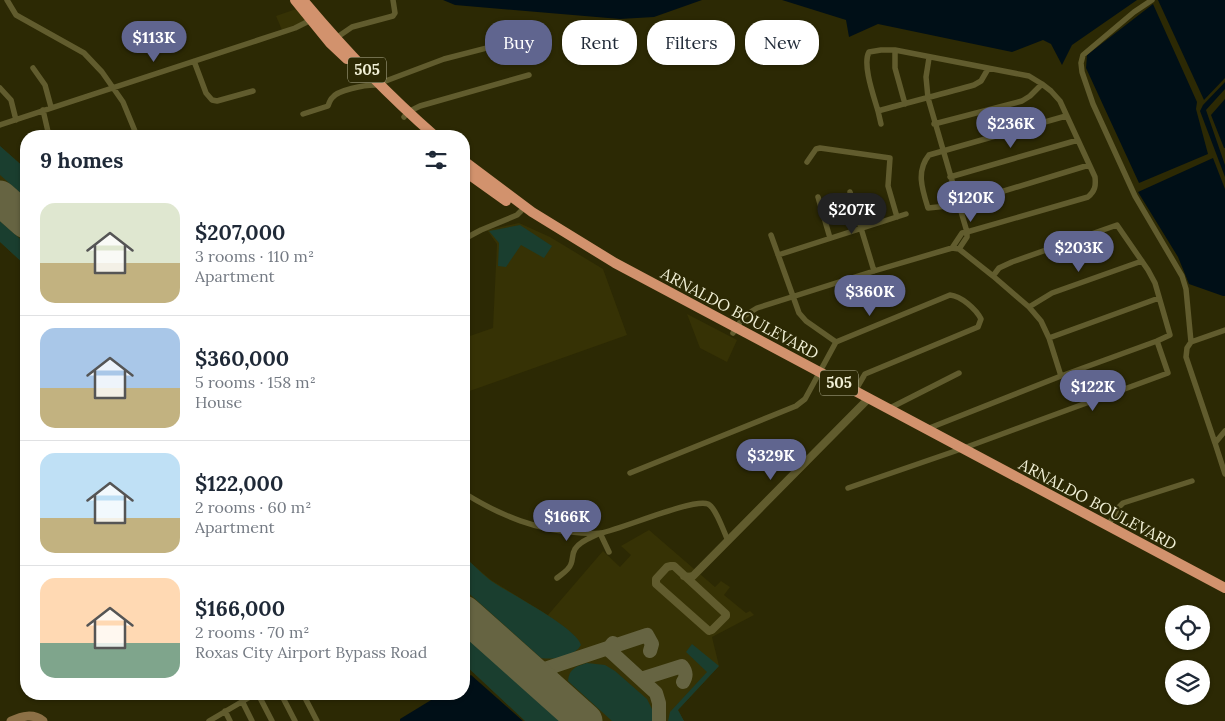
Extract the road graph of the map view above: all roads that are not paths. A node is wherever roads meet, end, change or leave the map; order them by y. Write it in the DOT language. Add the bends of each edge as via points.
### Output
graph roads {
  1 [pos="7,0"];
  2 [pos="295,0"];
  3 [pos="303,0"];
  4 [pos="392,0"];
  5 [pos="1152,0"];
  6 [pos="314,18"];
  7 [pos="333,41"];
  8 [pos="485,48"];
  9 [pos="895,50"];
  10 [pos="930,58"];
  11 [pos="194,60"];
  12 [pos="33,68"];
  13 [pos="988,69"];
  14 [pos="529,75"];
  15 [pos="377,84"];
  16 [pos="1042,84"];
  17 [pos="0,88"];
  18 [pos="253,91"];
  19 [pos="928,98"];
  20 [pos="905,104"];
  21 [pos="52,107"];
  22 [pos="43,110"];
  23 [pos="878,111"];
  24 [pos="303,114"];
  25 [pos="406,115"];
  26 [pos="1066,116"];
  27 [pos="16,120"];
  28 [pos="881,124"];
  29 [pos="934,124"];
  30 [pos="0,125"];
  31 [pos="48,130"];
  32 [pos="135,130"];
  33 [pos="420,130"];
  34 [pos="427,130"];
  35 [pos="1078,140"];
  36 [pos="943,151"];
  37 [pos="807,162"];
  38 [pos="1089,165"];
  39 [pos="470,166"];
  40 [pos="470,175"];
  41 [pos="950,177"];
  42 [pos="850,192"];
  43 [pos="818,198"];
  44 [pos="958,205"];
  45 [pos="527,213"];
  46 [pos="906,214"];
  47 [pos="897,217"];
  48 [pos="861,228"];
  49 [pos="967,232"];
  50 [pos="771,235"];
  51 [pos="470,236"];
  52 [pos="830,238"];
  53 [pos="955,249"];
  54 [pos="778,255"];
  55 [pos="1142,261"];
  56 [pos="874,271"];
  57 [pos="993,276"];
  58 [pos="792,297"];
  59 [pos="1160,298"];
  60 [pos="1028,308"];
  61 [pos="734,330"];
  62 [pos="1225,330"];
  63 [pos="1049,338"];
  64 [pos="1157,341"];
  65 [pos="836,342"];
  66 [pos="1191,342"];
  67 [pos="959,373"];
  68 [pos="819,375"];
  69 [pos="1061,376"];
  70 [pos="855,391"];
  71 [pos="867,400"];
  72 [pos="888,409"];
  73 [pos="912,425"];
  74 [pos="927,429"];
  75 [pos="1225,430"];
  76 [pos="1215,443"];
  77 [pos="960,450"];
  78 [pos="630,473"];
  79 [pos="1225,474"];
  80 [pos="1192,481"];
  81 [pos="848,488"];
  82 [pos="470,497"];
  83 [pos="1090,519"];
  84 [pos="1108,526"];
  85 [pos="600,534"];
  86 [pos="728,541"];
  87 [pos="1134,543"];
  88 [pos="608,552"];
  89 [pos="684,576"];
  90 [pos="693,576"];
  91 [pos="557,578"];
  92 [pos="694,585"];
  93 [pos="1224,590"];
  94 [pos="260,700"];
  95 [pos="284,700"];
  96 [pos="306,700"];
  97 [pos="242,701"];
  98 [pos="225,711"];
  99 [pos="11,721"];
  100 [pos="43,721"];
  101 [pos="211,721"];
  102 [pos="230,721"];
  103 [pos="252,721"];
  104 [pos="272,721"];
  105 [pos="295,721"];
  106 [pos="317,721"];
  1 -- 32 [label="street" via="16,15 84,53 123,102"];
  2 -- 6 [label="highway, 505"];
  3 -- 6 [label="highway, 505"];
  4 -- 7 [label="street" via="394,16 352,27"];
  5 -- 66 [label="street" via="1083,55 1081,63 1093,104 1135,196 1182,276"];
  6 -- 7 [label="highway, 505"];
  6 -- 11 [label="street" via="295,28"];
  7 -- 15 [label="highway, 505"];
  8 -- 15 [label="street" via="444,59"];
  9 -- 10 [label="street"];
  9 -- 20 [label="street" via="895,68"];
  9 -- 23 [label="street" via="869,52 867,57"];
  10 -- 13 [label="street"];
  10 -- 19 [label="street" via="926,77"];
  11 -- 18 [label="street" via="206,93 212,100"];
  11 -- 21 [label="street"];
  12 -- 21 [label="street" via="45,84"];
  13 -- 16 [label="street" via="1029,76"];
  13 -- 19 [label="street" via="981,81 974,85"];
  14 -- 25 [label="street" via="420,106"];
  15 -- 24 [label="street" via="340,93 333,96 328,106"];
  15 -- 25 [label="highway, 505"];
  16 -- 26 [label="street" via="1060,101"];
  16 -- 29 [label="street" via="1022,101"];
  17 -- 27 [label="street" via="11,100"];
  19 -- 20 [label="street"];
  19 -- 29 [label="street"];
  20 -- 23 [label="street"];
  21 -- 22 [label="street"];
  22 -- 27 [label="street"];
  22 -- 31 [label="street"];
  23 -- 28 [label="street"];
  25 -- 33 [label="highway, 505"];
  25 -- 34 [label="highway, 505"];
  26 -- 35 [label="street"];
  26 -- 36 [label="street"];
  27 -- 30 [label="street"];
  29 -- 36 [label="street"];
  35 -- 38 [label="street"];
  35 -- 41 [label="street"];
  36 -- 41 [label="street"];
  36 -- 44 [label="street" via="929,155 923,162 922,188 928,208"];
  37 -- 47 [label="street" via="820,148 890,158 888,186"];
  38 -- 44 [label="street"];
  38 -- 49 [label="street" via="1096,184 1088,197"];
  39 -- 45 [label="highway, ARNALDO BOULEVARD / 505"];
  40 -- 45 [label="highway, ARNALDO BOULEVARD / 505"];
  41 -- 44 [label="street"];
  42 -- 48 [label="street"];
  43 -- 52 [label="street"];
  44 -- 49 [label="street"];
  45 -- 51 [label="street"];
  45 -- 61 [label="highway, ARNALDO BOULEVARD / 505" via="613,266"];
  46 -- 47 [label="street"];
  47 -- 48 [label="street"];
  48 -- 52 [label="street"];
  48 -- 56 [label="street"];
  49 -- 53 [label="street" via="962,233"];
  50 -- 54 [label="street"];
  52 -- 54 [label="street"];
  53 -- 56 [label="street"];
  53 -- 57 [label="street"];
  54 -- 58 [label="street"];
  55 -- 57 [label="street" via="1117,225 1012,262 999,268"];
  55 -- 59 [label="street"];
  55 -- 60 [label="street" via="1052,293"];
  56 -- 58 [label="street"];
  57 -- 60 [label="street"];
  58 -- 61 [label="street" via="757,308 744,316"];
  58 -- 65 [label="street" via="802,317"];
  59 -- 63 [label="street"];
  59 -- 64 [label="street" via="1170,335"];
  60 -- 63 [label="street" via="1041,321"];
  61 -- 68 [label="highway, ARNALDO BOULEVARD / 505"];
  62 -- 66 [label="street"];
  63 -- 69 [label="street"];
  64 -- 69 [label="street"];
  64 -- 77 [label="street" via="1168,373"];
  65 -- 68 [label="street"];
  65 -- 70 [label="street" via="950,295 958,295 979,315 978,327 865,374"];
  66 -- 76 [label="street" via="1186,357"];
  67 -- 72 [label="street"];
  68 -- 70 [label="highway, ARNALDO BOULEVARD / 505"];
  68 -- 71 [label="highway, ARNALDO BOULEVARD / 505"];
  68 -- 78 [label="street" via="805,399 796,406"];
  69 -- 74 [label="street"];
  70 -- 71 [label="highway, ARNALDO BOULEVARD / 505"];
  71 -- 72 [label="highway, ARNALDO BOULEVARD / 505"];
  71 -- 73 [label="highway, ARNALDO BOULEVARD / 505"];
  71 -- 86 [label="street"];
  72 -- 73 [label="highway, ARNALDO BOULEVARD / 505"];
  73 -- 74 [label="highway, ARNALDO BOULEVARD / 505"];
  73 -- 77 [label="highway, ARNALDO BOULEVARD / 505"];
  74 -- 77 [label="highway, ARNALDO BOULEVARD / 505"];
  75 -- 76 [label="street"];
  76 -- 79 [label="street"];
  77 -- 81 [label="street"];
  77 -- 83 [label="highway, ARNALDO BOULEVARD / 505"];
  80 -- 84 [label="street" via="1123,503"];
  82 -- 85 [label="street" via="520,521 557,532"];
  83 -- 84 [label="highway, ARNALDO BOULEVARD / 505"];
  83 -- 87 [label="highway, ARNALDO BOULEVARD / 505"];
  84 -- 87 [label="highway, ARNALDO BOULEVARD / 505"];
  85 -- 86 [label="street" via="699,503 708,504 713,509"];
  85 -- 88 [label="street"];
  85 -- 91 [label="street" via="575,548 571,564"];
  86 -- 90 [label="street"];
  87 -- 93 [label="highway, ARNALDO BOULEVARD / 505"];
  89 -- 90 [label="street"];
  89 -- 92 [label="street"];
  89 -- 92 [label="street" via="671,566 655,582 710,631 726,614"];
  90 -- 92 [label="street"];
  94 -- 104 [label="street"];
  95 -- 105 [label="street"];
  96 -- 106 [label="street"];
  97 -- 98 [label="street"];
  97 -- 103 [label="street"];
  98 -- 101 [label="street"];
  98 -- 102 [label="street"];
  99 -- 100 [label="main road" via="26,715"];
}
